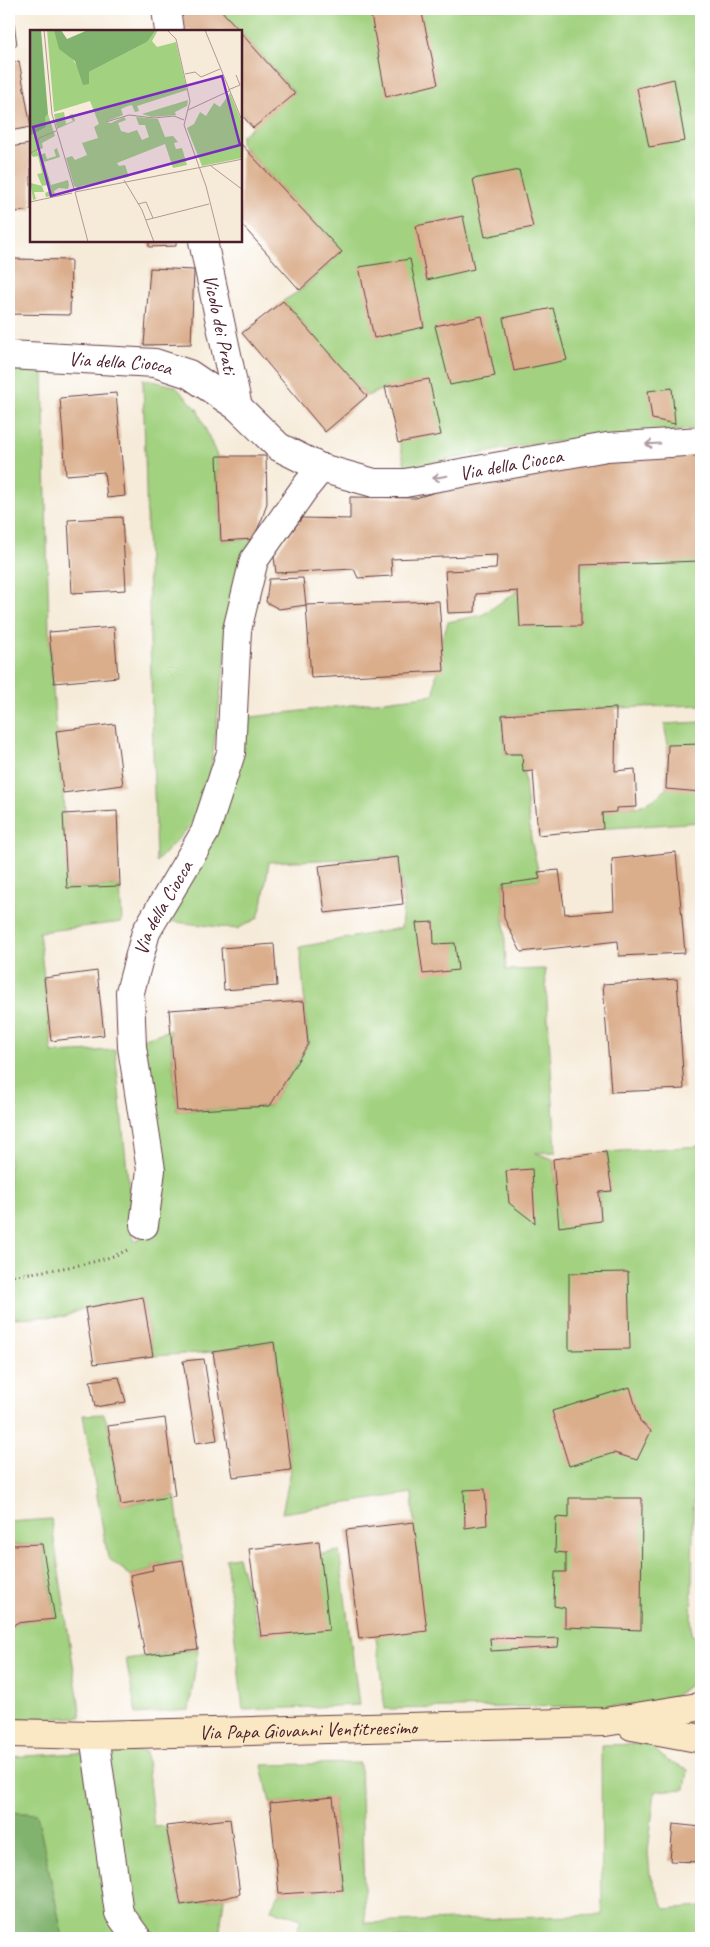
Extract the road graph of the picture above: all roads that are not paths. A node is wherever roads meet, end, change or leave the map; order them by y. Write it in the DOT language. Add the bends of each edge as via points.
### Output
graph roads {
  1 [pos="166,9"];
  2 [pos="170,30"];
  3 [pos="203,242"];
  4 [pos="9,355"];
  5 [pos="238,407"];
  6 [pos="701,442"];
  7 [pos="321,468"];
  8 [pos="144,1225"];
  9 [pos="699,1705"];
  10 [pos="606,1722"];
  11 [pos="9,1733"];
  12 [pos="94,1735"];
  13 [pos="699,1741"];
  14 [pos="137,1938"];
  1 -- 2 [label="street"];
  3 -- 5 [label="street, Vicolo dei Prati"];
  4 -- 5 [label="street, Via della Ciocca" via="155,363 189,374"];
  5 -- 7 [label="street, Via della Ciocca" via="279,446"];
  6 -- 7 [label="street, Via della Ciocca, one-way" via="607,447 404,483 374,483"];
  7 -- 8 [label="street, Via della Ciocca" via="254,560 237,630 231,752 205,832 146,932 130,992 132,1047 151,1170"];
  9 -- 10 [label="main road, Via Papa Giovanni Ventitreesimo"];
  9 -- 13 [label="main road" via="692,1722"];
  10 -- 12 [label="main road, Via Papa Giovanni Ventitreesimo"];
  10 -- 13 [label="main road, Via Papa Giovanni Ventitreesimo"];
  11 -- 12 [label="main road, Via Papa Giovanni Ventitreesimo"];
  12 -- 14 [label="street" via="119,1913"];
}
